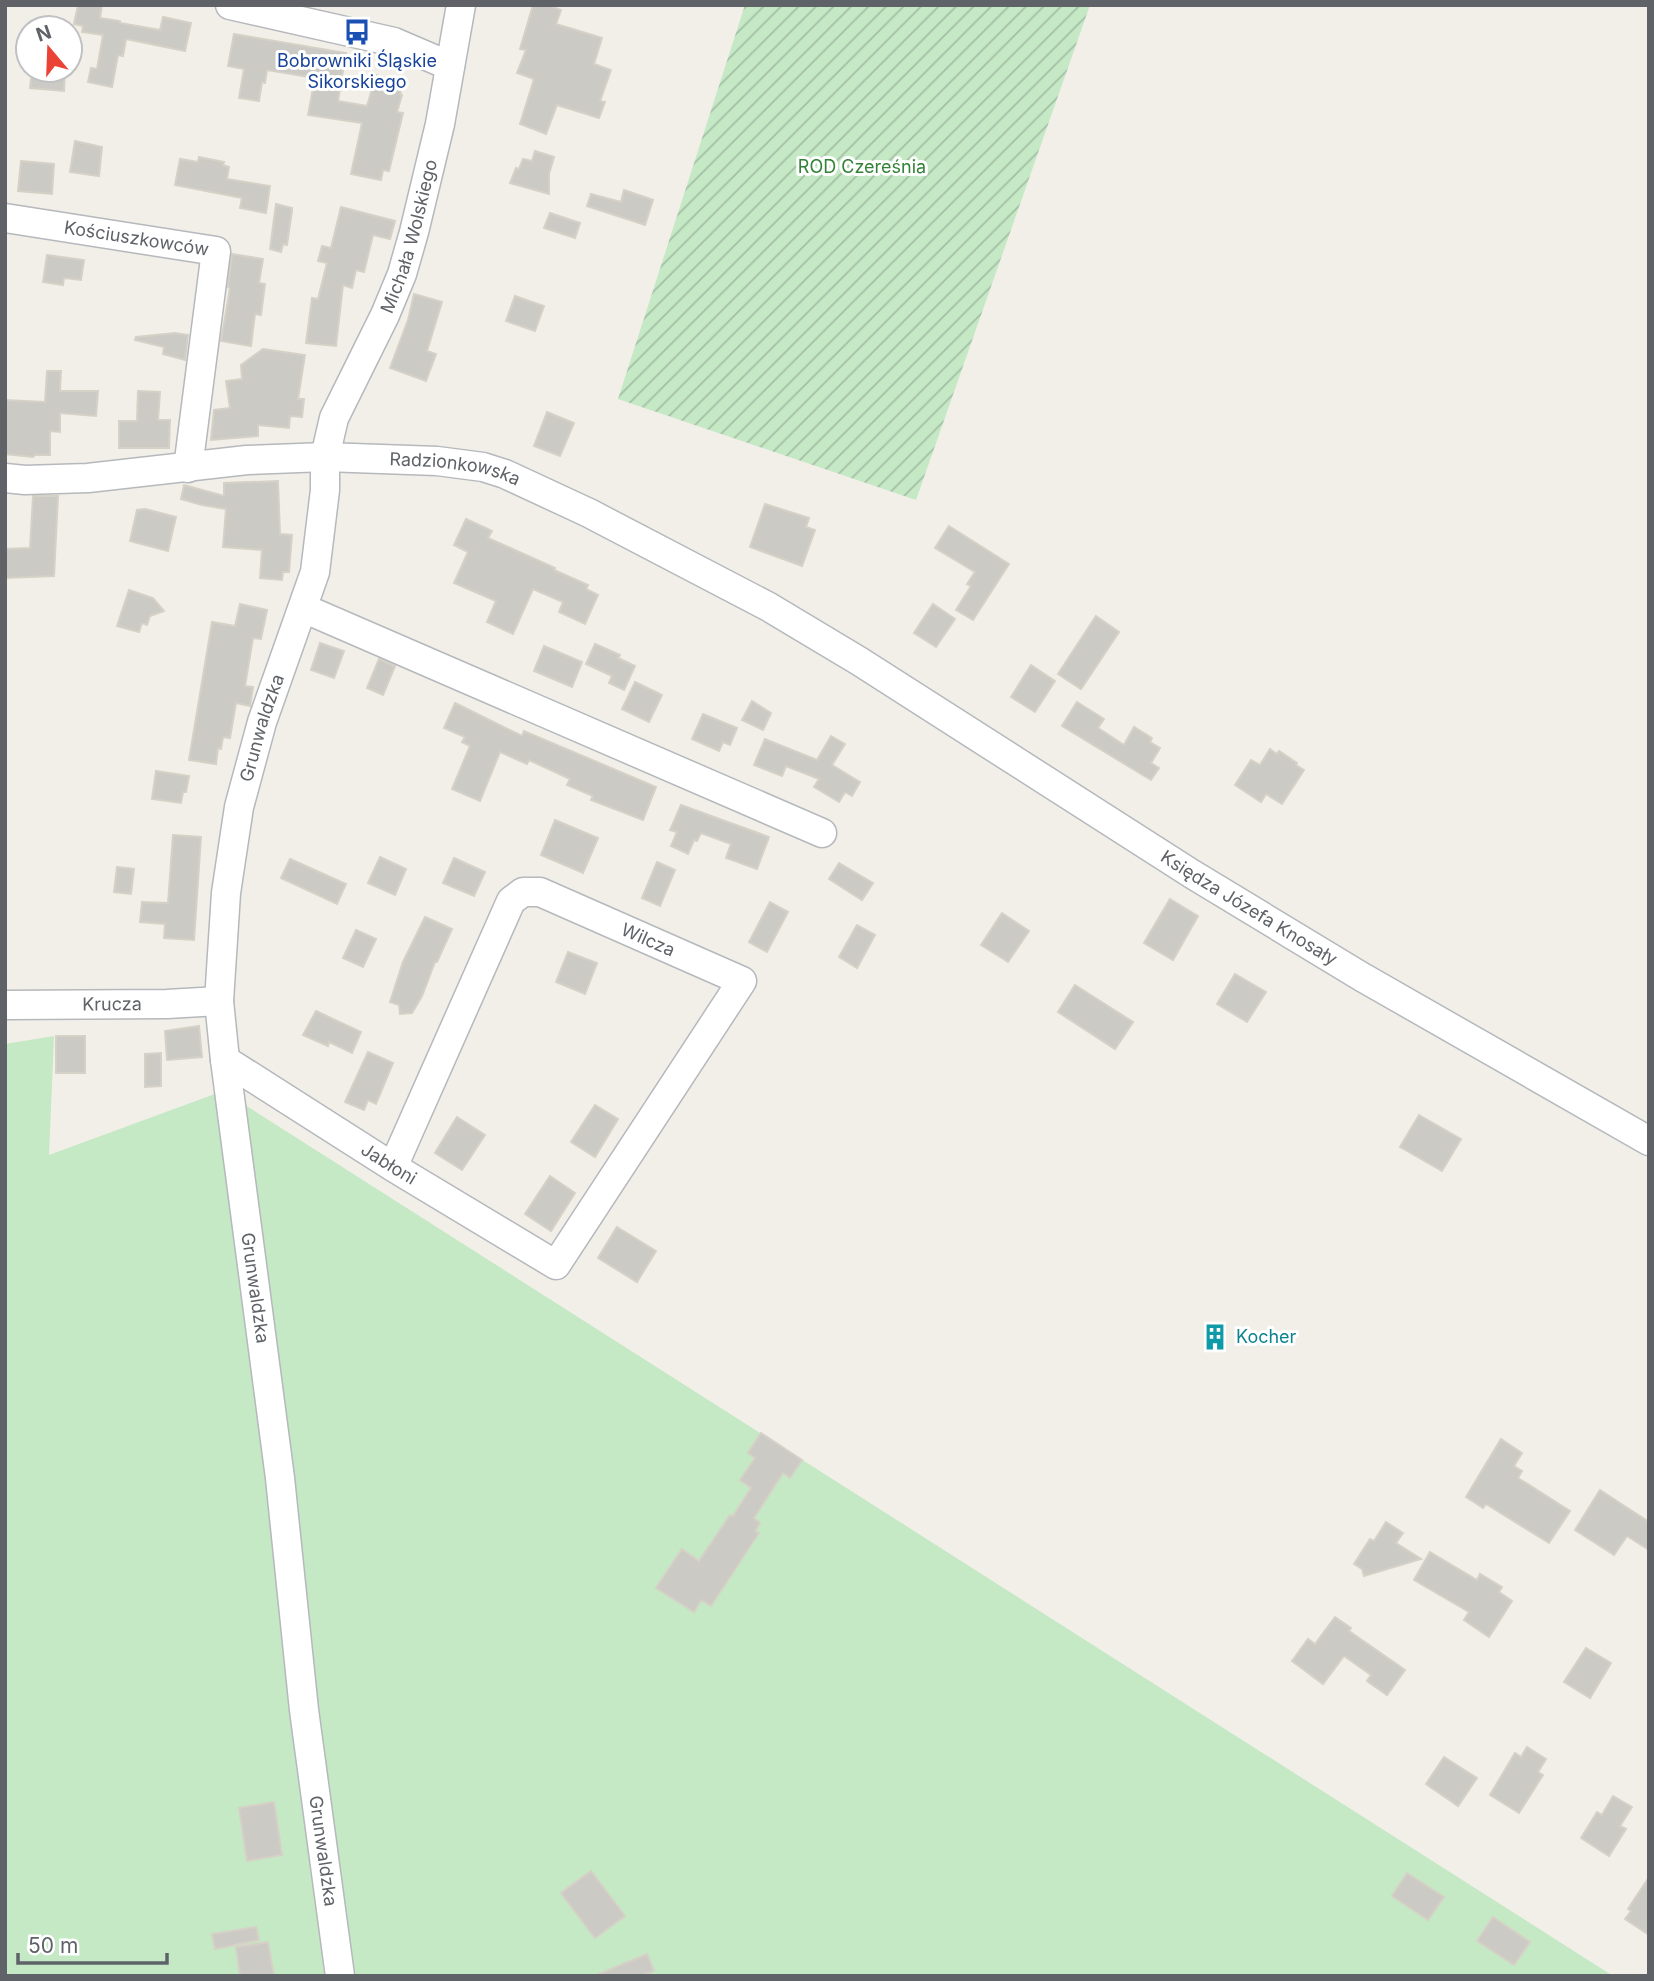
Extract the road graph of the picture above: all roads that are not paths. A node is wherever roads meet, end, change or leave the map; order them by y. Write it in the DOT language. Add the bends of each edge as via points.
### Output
graph roads {
  1 [pos="230,5"];
  2 [pos="461,5"];
  3 [pos="450,66"];
  4 [pos="5,218"];
  5 [pos="325,457"];
  6 [pos="188,468"];
  7 [pos="5,478"];
  8 [pos="303,608"];
  9 [pos="859,662"];
  10 [pos="822,833"];
  11 [pos="219,1001"];
  12 [pos="5,1005"];
  13 [pos="225,1060"];
  14 [pos="1649,1141"];
  15 [pos="393,1167"];
  16 [pos="556,1265"];
  17 [pos="340,1976"];
  1 -- 3 [label="street" via="394,42"];
  2 -- 3 [label="street, Michała Wolskiego"];
  3 -- 5 [label="street, Michała Wolskiego" via="402,274 334,418"];
  4 -- 6 [label="street, Kościuszkowców" via="216,251"];
  5 -- 6 [label="street, Radzionkowska"];
  5 -- 8 [label="street, Grunwaldzka" via="320,542"];
  5 -- 9 [label="street, Radzionkowska" via="438,461 505,474 719,580"];
  6 -- 7 [label="street, Radzionkowska" via="88,478"];
  8 -- 10 [label="street"];
  8 -- 11 [label="street, Grunwaldzka" via="262,722 239,807 226,893"];
  9 -- 14 [label="street, Księdza Józefa Knosały" via="1192,874"];
  11 -- 12 [label="street, Krucza"];
  11 -- 13 [label="street, Grunwaldzka"];
  13 -- 15 [label="street, Jabłoni"];
  13 -- 17 [label="street, Grunwaldzka"];
  15 -- 16 [label="street, Jabłoni"];
  15 -- 16 [label="street, Wilcza" via="510,901 523,891 540,892 742,981"];
}
